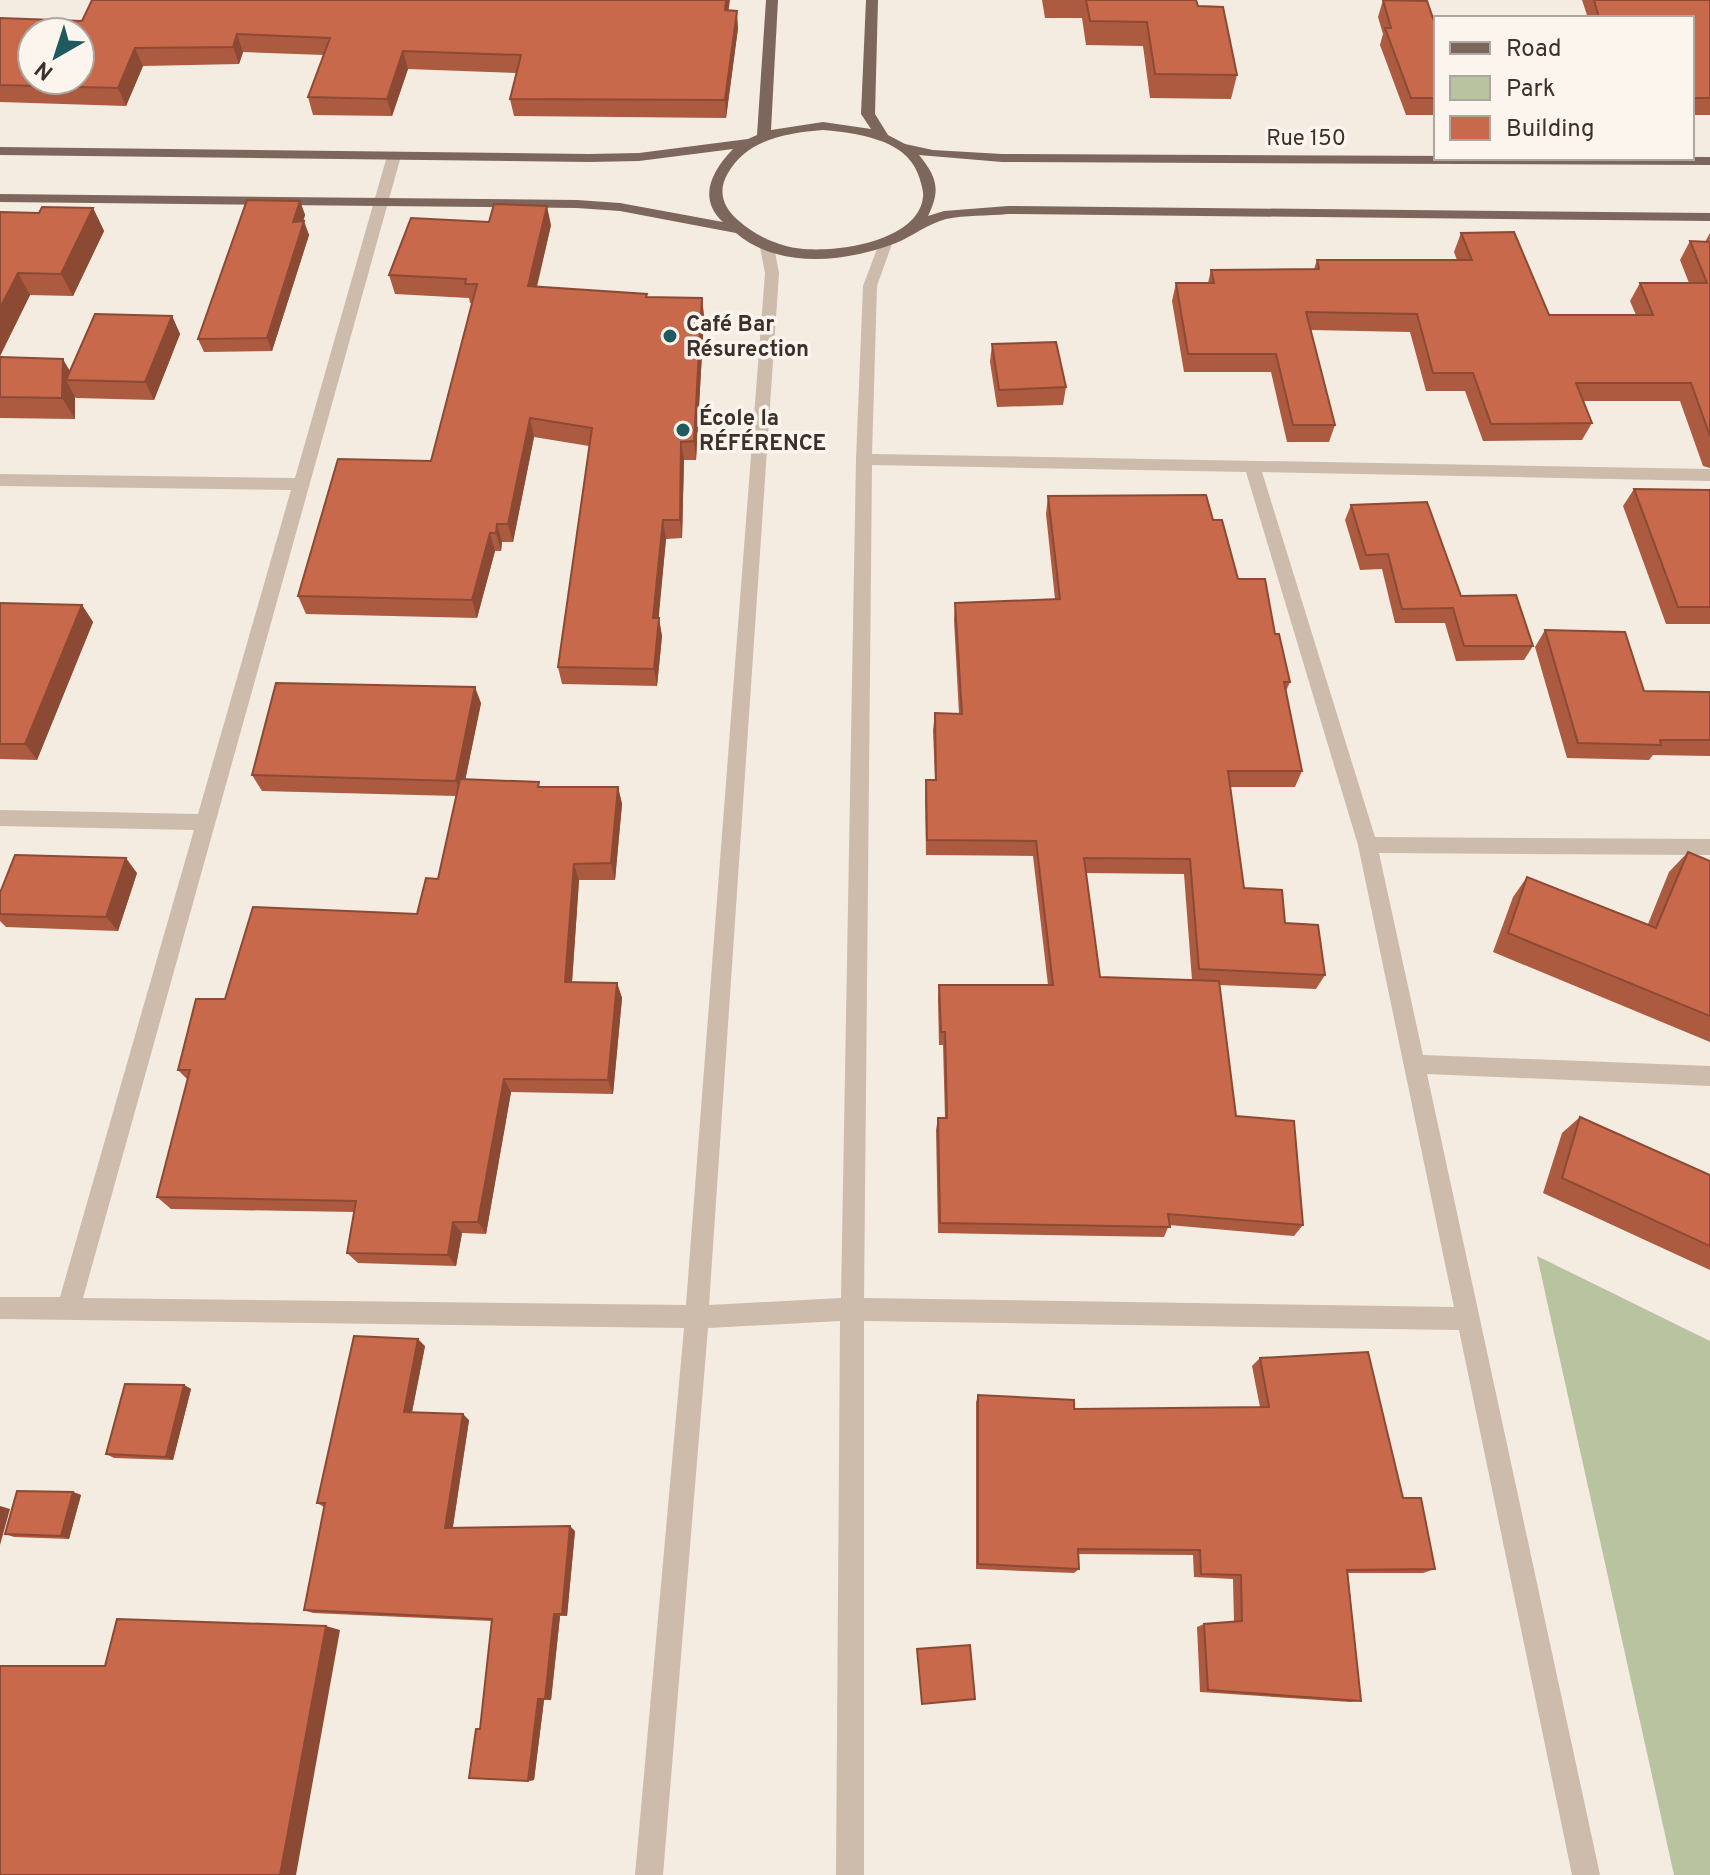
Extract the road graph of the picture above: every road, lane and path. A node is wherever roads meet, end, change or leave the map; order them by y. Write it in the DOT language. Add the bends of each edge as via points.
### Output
graph roads {
  1 [pos="772,0"];
  2 [pos="872,0"];
  3 [pos="764,136"];
  4 [pos="882,136"];
  5 [pos="748,143"];
  6 [pos="902,147"];
  7 [pos="0,151"];
  8 [pos="394,156"];
  9 [pos="1434,160"];
  10 [pos="1474,160"];
  11 [pos="1710,161"];
  12 [pos="0,198"];
  13 [pos="380,202"];
  14 [pos="1710,217"];
  15 [pos="912,227"];
  16 [pos="734,229"];
  17 [pos="885,244"];
  18 [pos="767,247"];
  19 [pos="864,459"];
  20 [pos="1252,466"];
  21 [pos="1710,475"];
  22 [pos="0,480"];
  23 [pos="300,484"];
  24 [pos="0,818"];
  25 [pos="206,822"];
  26 [pos="1368,845"];
  27 [pos="1710,847"];
  28 [pos="1415,1064"];
  29 [pos="1710,1076"];
  30 [pos="0,1308"];
  31 [pos="68,1309"];
  32 [pos="852,1309"];
  33 [pos="697,1317"];
  34 [pos="1468,1319"];
  35 [pos="649,1875"];
  36 [pos="850,1875"];
  37 [pos="1586,1875"];
  1 -- 3 [label="main road"];
  2 -- 4 [label="main road" via="868,114"];
  3 -- 4 [label="main road" via="823,126"];
  3 -- 5 [label="main road"];
  4 -- 6 [label="main road"];
  5 -- 8 [label="main road" via="639,157"];
  5 -- 16 [label="main road" via="725,162 715,184 718,208"];
  6 -- 9 [label="main road, Rue 150" via="1002,158"];
  6 -- 15 [label="main road" via="928,177 925,211"];
  7 -- 8 [label="main road"];
  8 -- 13 [label="street"];
  10 -- 11 [label="main road, Rue 150"];
  12 -- 13 [label="main road"];
  13 -- 16 [label="main road" via="620,207"];
  13 -- 23 [label="street"];
  14 -- 15 [label="main road" via="975,211"];
  15 -- 17 [label="main road"];
  16 -- 18 [label="main road"];
  17 -- 18 [label="main road" via="827,256"];
  17 -- 19 [label="street" via="870,286"];
  18 -- 33 [label="street" via="772,273"];
  19 -- 20 [label="street"];
  19 -- 32 [label="street"];
  20 -- 21 [label="street"];
  20 -- 26 [label="street"];
  22 -- 23 [label="street"];
  23 -- 25 [label="street"];
  24 -- 25 [label="street"];
  25 -- 31 [label="street"];
  26 -- 27 [label="street"];
  26 -- 28 [label="street"];
  28 -- 29 [label="street"];
  28 -- 34 [label="street"];
  30 -- 31 [label="street"];
  31 -- 33 [label="street"];
  32 -- 33 [label="street"];
  32 -- 34 [label="street"];
  32 -- 36 [label="street"];
  33 -- 35 [label="street"];
  34 -- 37 [label="street"];
}
